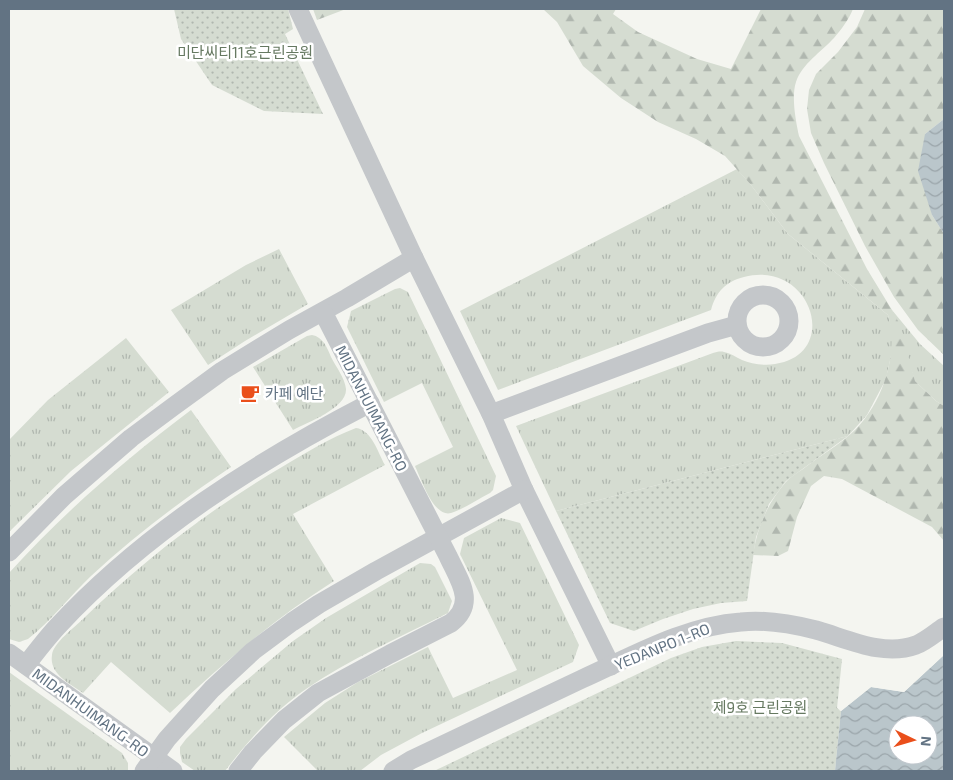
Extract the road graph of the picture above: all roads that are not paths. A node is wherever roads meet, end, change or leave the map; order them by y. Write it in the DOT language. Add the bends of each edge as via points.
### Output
graph roads {
  1 [pos="298,9"];
  2 [pos="414,258"];
  3 [pos="323,312"];
  4 [pos="737,325"];
  5 [pos="370,403"];
  6 [pos="491,414"];
  7 [pos="524,490"];
  8 [pos="438,536"];
  9 [pos="9,552"];
  10 [pos="944,626"];
  11 [pos="9,653"];
  12 [pos="26,665"];
  13 [pos="610,666"];
  14 [pos="148,764"];
  15 [pos="173,771"];
  16 [pos="238,771"];
  17 [pos="393,771"];
  1 -- 2 [label="street"];
  2 -- 3 [label="street"];
  2 -- 6 [label="street"];
  3 -- 5 [label="street, MIDANHUIMANG-RO"];
  3 -- 9 [label="street" via="222,371 131,438 64,496"];
  4 -- 6 [label="street"];
  5 -- 8 [label="street, MIDANHUIMANG-RO"];
  5 -- 12 [label="street" via="261,464 160,534 90,594"];
  6 -- 7 [label="street"];
  7 -- 8 [label="street"];
  7 -- 13 [label="street"];
  8 -- 14 [label="street" via="319,604 253,651 212,689"];
  8 -- 16 [label="street, MIDANHUIMANG-RO" via="464,592 464,610 460,617 318,693 284,720"];
  10 -- 13 [label="street, YEDANPO 1-RO" via="916,645 890,649 786,624 744,621 718,624 673,638"];
  11 -- 12 [label="street, MIDANHUIMANG-RO"];
  12 -- 14 [label="street, MIDANHUIMANG-RO"];
  13 -- 17 [label="street, YEDANPO 1-RO"];
  14 -- 15 [label="street, MIDANHUIMANG-RO"];
}
